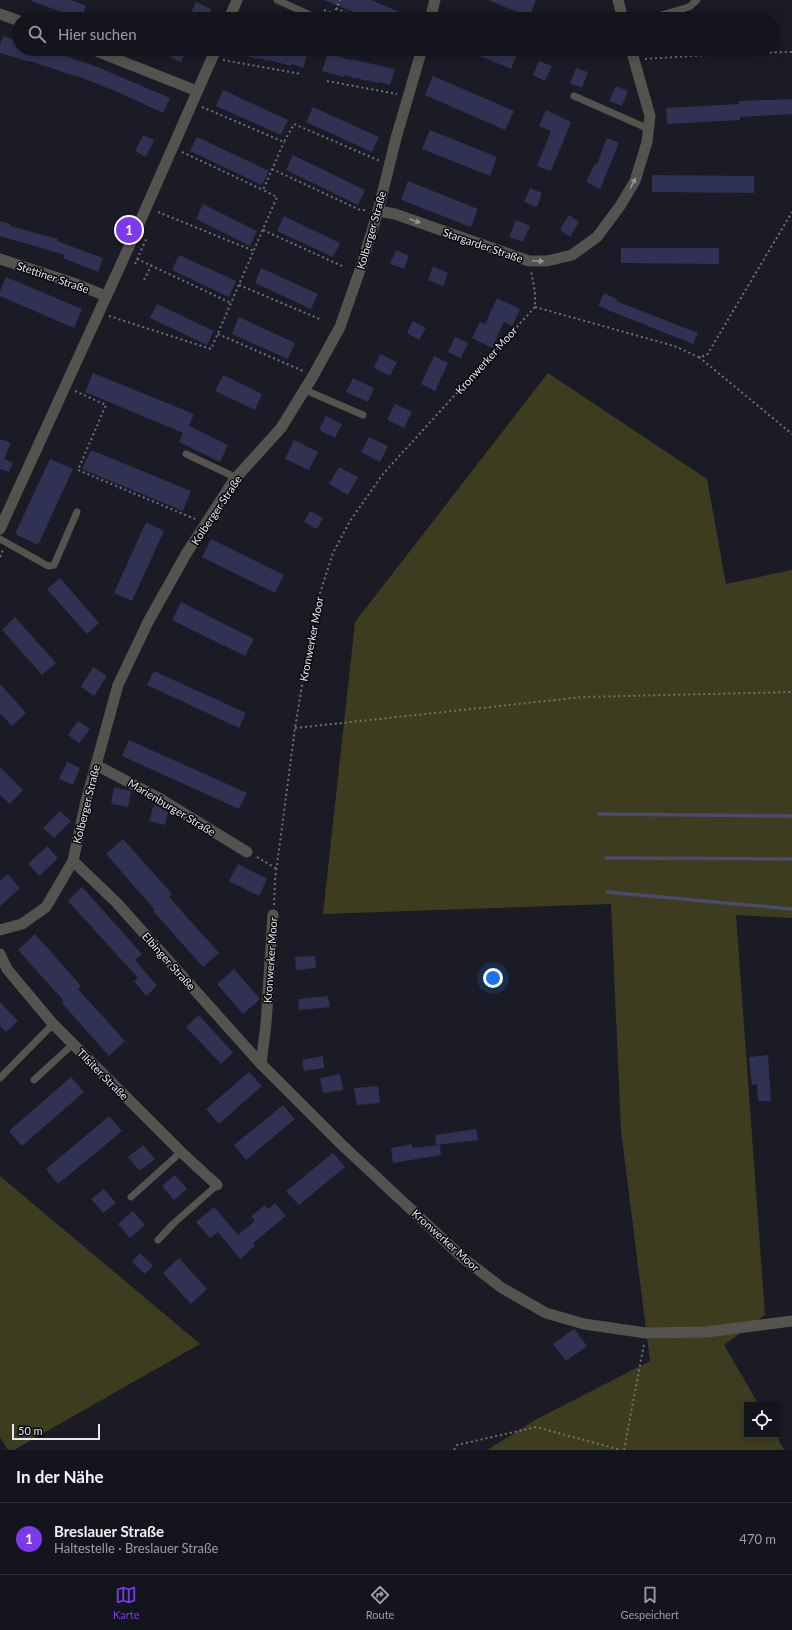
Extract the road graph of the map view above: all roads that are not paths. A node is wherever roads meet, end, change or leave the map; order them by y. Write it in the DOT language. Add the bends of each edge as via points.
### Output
graph roads {
  1 [pos="237,0"];
  2 [pos="277,0"];
  3 [pos="435,0"];
  4 [pos="618,0"];
  5 [pos="697,0"];
  6 [pos="232,12"];
  7 [pos="304,12"];
  8 [pos="432,12"];
  9 [pos="621,12"];
  10 [pos="674,12"];
  11 [pos="0,14"];
  12 [pos="12,18"];
  13 [pos="109,56"];
  14 [pos="212,56"];
  15 [pos="420,56"];
  16 [pos="633,56"];
  17 [pos="197,91"];
  18 [pos="574,96"];
  19 [pos="649,129"];
  20 [pos="378,211"];
  21 [pos="0,259"];
  22 [pos="106,296"];
  23 [pos="305,390"];
  24 [pos="363,415"];
  25 [pos="186,454"];
  26 [pos="237,478"];
  27 [pos="5,506"];
  28 [pos="77,512"];
  29 [pos="0,528"];
  30 [pos="0,539"];
  31 [pos="96,765"];
  32 [pos="247,852"];
  33 [pos="73,861"];
  34 [pos="274,915"];
  35 [pos="0,930"];
  36 [pos="0,954"];
  37 [pos="53,1024"];
  38 [pos="73,1044"];
  39 [pos="261,1064"];
  40 [pos="0,1078"];
  41 [pos="34,1080"];
  42 [pos="181,1152"];
  43 [pos="217,1185"];
  44 [pos="131,1197"];
  45 [pos="158,1240"];
  46 [pos="792,1321"];
  1 -- 6 [label="street"];
  2 -- 7 [label="lane"];
  3 -- 8 [label="street"];
  4 -- 9 [label="street"];
  5 -- 10 [label="lane" via="689,8"];
  11 -- 12 [label="street"];
  13 -- 17 [label="street"];
  14 -- 17 [label="street"];
  15 -- 20 [label="street, Kolberger Straße"];
  16 -- 19 [label="street, Stargarder Straße" via="650,116"];
  17 -- 22 [label="street"];
  18 -- 19 [label="lane"];
  20 -- 19 [label="street, Stargarder Straße, one-way" via="395,214 529,261 547,261 572,255 597,237 620,206 635,181"];
  20 -- 23 [label="street, Kolberger Straße" via="340,327"];
  21 -- 22 [label="street, Stettiner Straße"];
  22 -- 27 [label="street"];
  23 -- 24 [label="lane"];
  23 -- 26 [label="street, Kolberger Straße" via="281,428"];
  25 -- 26 [label="lane"];
  26 -- 31 [label="street, Kolberger Straße" via="186,554 148,622 118,685"];
  27 -- 29 [label="street"];
  28 -- 30 [label="lane" via="54,565 48,566"];
  31 -- 32 [label="street, Marienburger Straße" via="157,797"];
  31 -- 33 [label="street, Kolberger Straße"];
  33 -- 35 [label="street, Kolberger Straße" via="46,907 22,924"];
  33 -- 39 [label="street, Elbinger Straße" via="116,902"];
  34 -- 39 [label="street, Kronwerker Moor"];
  36 -- 37 [label="street, Tilsiter Straße" via="7,969"];
  37 -- 38 [label="street, Tilsiter Straße"];
  37 -- 40 [label="lane"];
  38 -- 41 [label="lane"];
  38 -- 42 [label="street, Tilsiter Straße"];
  39 -- 46 [label="street, Kronwerker Moor" via="340,1143 463,1258 502,1288 546,1313 584,1324 646,1333 706,1332"];
  42 -- 43 [label="street, Tilsiter Straße"];
  42 -- 44 [label="lane"];
  43 -- 45 [label="lane"];
}
